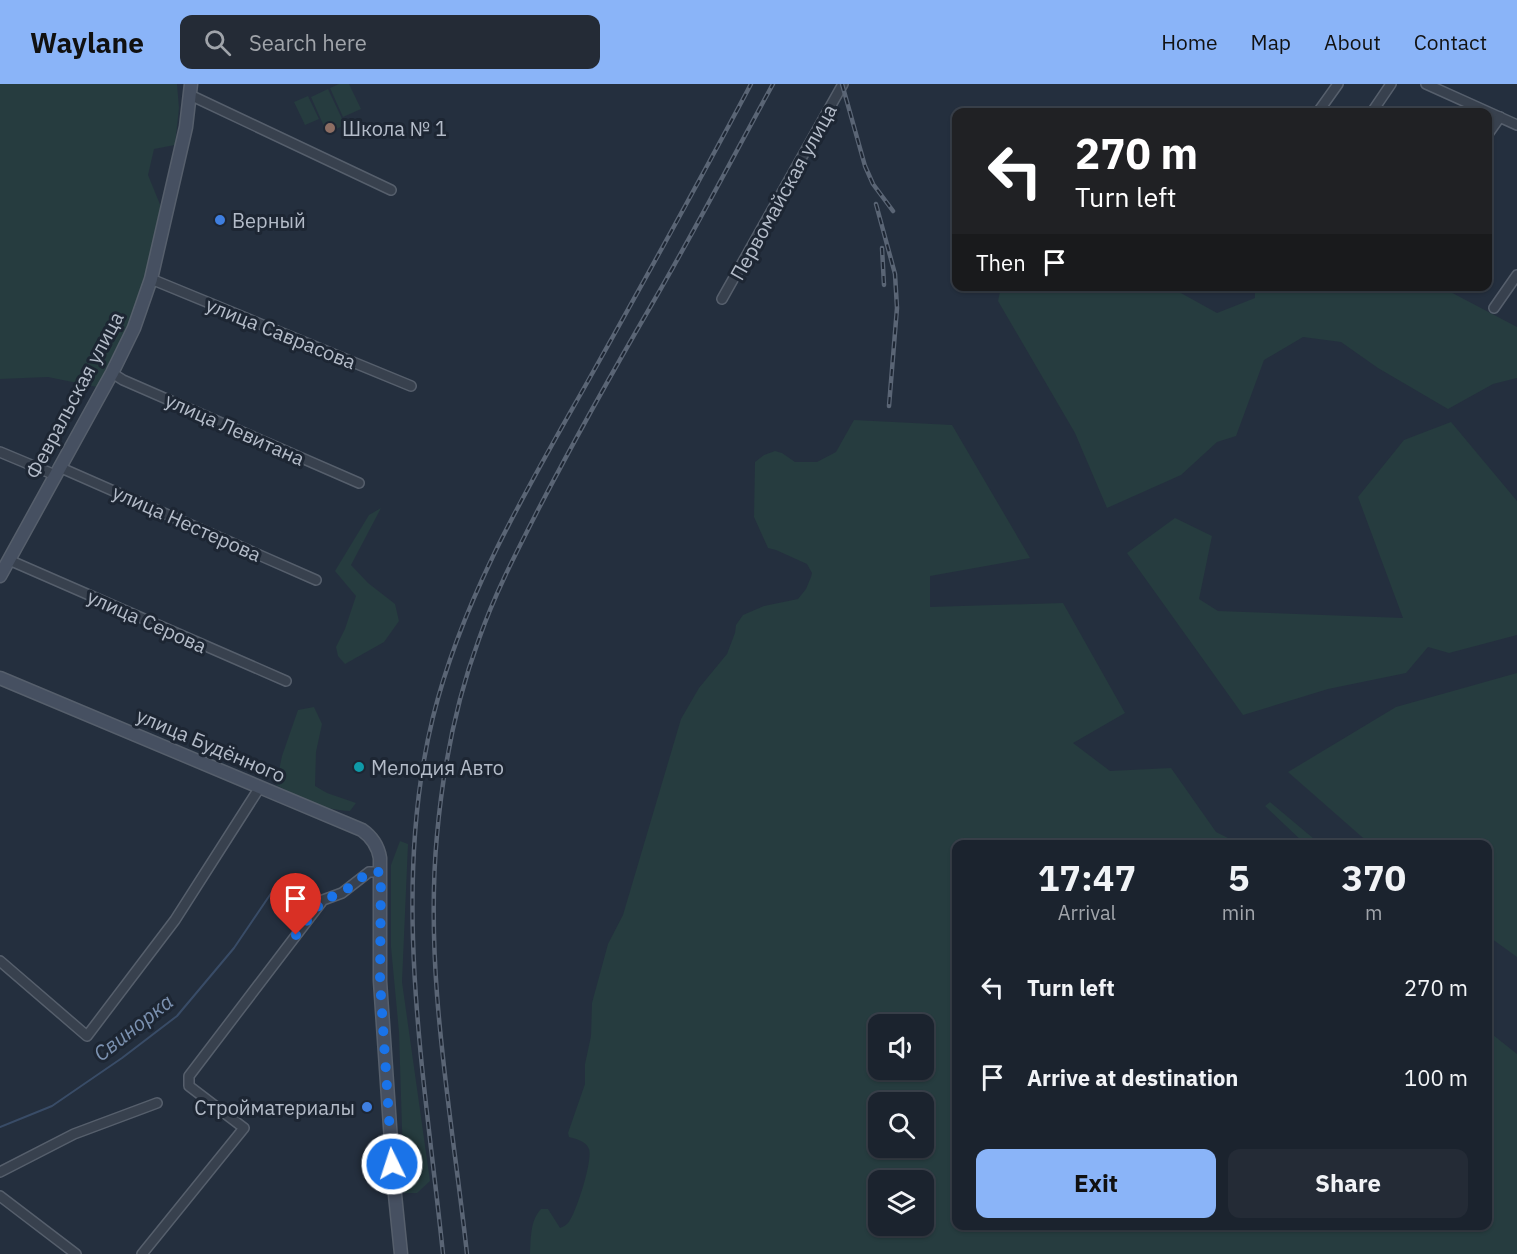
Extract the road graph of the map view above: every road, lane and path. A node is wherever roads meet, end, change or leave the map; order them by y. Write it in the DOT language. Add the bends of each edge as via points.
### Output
graph roads {
  1 [pos="843,84"];
  2 [pos="1338,84"];
  3 [pos="1391,84"];
  4 [pos="1426,84"];
  5 [pos="191,89"];
  6 [pos="1321,108"];
  7 [pos="1375,108"];
  8 [pos="1480,108"];
  9 [pos="1492,113"];
  10 [pos="1500,117"];
  11 [pos="1517,125"];
  12 [pos="1492,128"];
  13 [pos="391,190"];
  14 [pos="1517,275"];
  15 [pos="151,279"];
  16 [pos="722,299"];
  17 [pos="1494,308"];
  18 [pos="112,373"];
  19 [pos="411,386"];
  20 [pos="0,452"];
  21 [pos="57,471"];
  22 [pos="359,483"];
  23 [pos="4,566"];
  24 [pos="316,580"];
  25 [pos="0,678"];
  26 [pos="286,681"];
  27 [pos="260,787"];
  28 [pos="381,872"];
  29 [pos="0,961"];
  30 [pos="157,1103"];
  31 [pos="0,1172"];
  32 [pos="0,1196"];
  33 [pos="76,1254"];
  34 [pos="142,1254"];
  35 [pos="401,1254"];
  1 -- 16 [label="street, Первомайская улица"];
  2 -- 6 [label="street"];
  3 -- 7 [label="street"];
  4 -- 8 [label="street"];
  5 -- 13 [label="street"];
  5 -- 15 [label="main road, Февральская улица"];
  9 -- 10 [label="street"];
  10 -- 11 [label="street"];
  10 -- 12 [label="street"];
  14 -- 17 [label="street"];
  15 -- 18 [label="main road, Февральская улица" via="134,328"];
  15 -- 19 [label="street, улица Саврасова"];
  18 -- 21 [label="main road, Февральская улица"];
  18 -- 22 [label="street, улица Левитана"];
  20 -- 21 [label="street, улица Нестерова"];
  21 -- 23 [label="main road, Февральская улица"];
  21 -- 24 [label="street, улица Нестерова"];
  23 -- 26 [label="street, улица Серова"];
  25 -- 27 [label="main road, улица Будённого"];
  27 -- 28 [label="main road, улица Будённого" via="362,830 378,849"];
  27 -- 29 [label="street" via="175,921 87,1036"];
  28 -- 34 [label="street" via="369,872 342,893 323,900 189,1076 189,1086 244,1128"];
  28 -- 35 [label="main road, улица Будённого" via="380,981"];
  30 -- 31 [label="street" via="74,1134"];
  32 -- 33 [label="street"];
}
